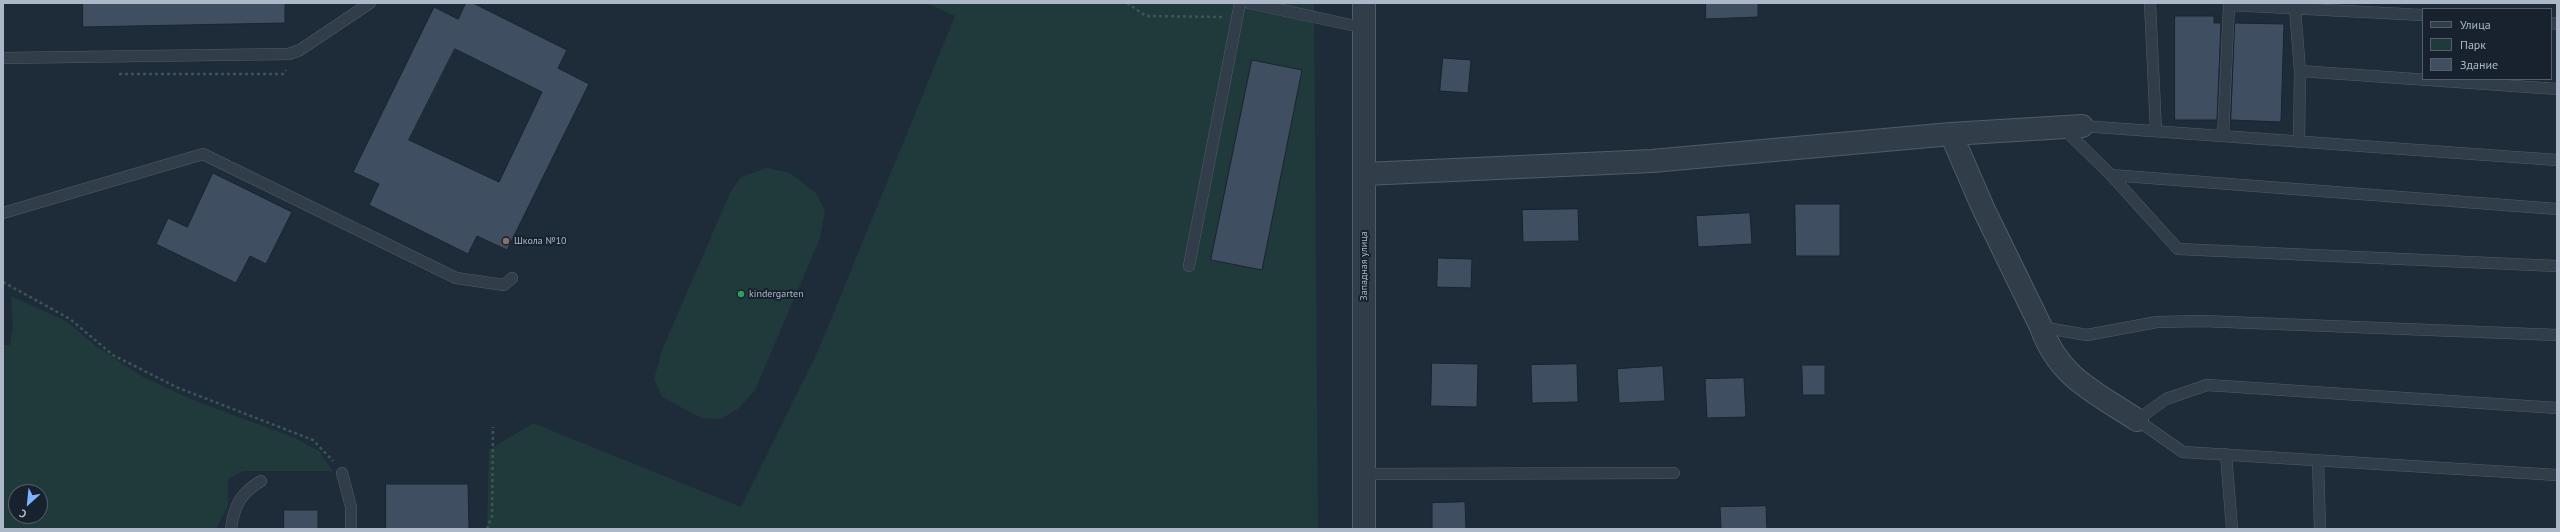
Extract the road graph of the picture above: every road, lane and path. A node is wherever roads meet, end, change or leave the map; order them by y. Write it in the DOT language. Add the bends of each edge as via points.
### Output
graph roads {
  1 [pos="370,3"];
  2 [pos="1127,3"];
  3 [pos="1240,3"];
  4 [pos="1249,3"];
  5 [pos="1364,3"];
  6 [pos="2150,3"];
  7 [pos="2296,8"];
  8 [pos="2422,15"];
  9 [pos="1237,17"];
  10 [pos="1365,28"];
  11 [pos="3,58"];
  12 [pos="2300,72"];
  13 [pos="2557,89"];
  14 [pos="2073,127"];
  15 [pos="2156,131"];
  16 [pos="1951,134"];
  17 [pos="2223,136"];
  18 [pos="2299,142"];
  19 [pos="2557,160"];
  20 [pos="1364,174"];
  21 [pos="2111,175"];
  22 [pos="2557,209"];
  23 [pos="3,213"];
  24 [pos="1189,266"];
  25 [pos="2557,266"];
  26 [pos="512,278"];
  27 [pos="3,282"];
  28 [pos="2041,327"];
  29 [pos="2557,335"];
  30 [pos="2557,408"];
  31 [pos="2137,420"];
  32 [pos="494,427"];
  33 [pos="2226,454"];
  34 [pos="2318,460"];
  35 [pos="342,473"];
  36 [pos="1674,473"];
  37 [pos="1364,474"];
  38 [pos="2557,475"];
  39 [pos="262,481"];
  40 [pos="231,529"];
  41 [pos="352,529"];
  42 [pos="487,529"];
  43 [pos="1364,529"];
  44 [pos="2232,529"];
  45 [pos="2320,529"];
  1 -- 11 [label="lane" via="300,50 289,54"];
  2 -- 9 [label="path" via="1146,16"];
  3 -- 9 [label="lane"];
  4 -- 10 [label="lane"];
  5 -- 10 [label="street, Западная улица"];
  6 -- 15 [label="lane"];
  7 -- 8 [label="lane"];
  7 -- 12 [label="lane"];
  7 -- 17 [label="lane" via="2229,5"];
  9 -- 24 [label="lane"];
  10 -- 20 [label="street, Западная улица"];
  12 -- 13 [label="lane"];
  12 -- 18 [label="lane"];
  14 -- 15 [label="lane"];
  14 -- 16 [label="street"];
  14 -- 21 [label="lane"];
  15 -- 17 [label="lane"];
  16 -- 20 [label="street" via="1652,161"];
  16 -- 28 [label="street" via="1984,210"];
  17 -- 18 [label="lane"];
  18 -- 19 [label="lane"];
  20 -- 37 [label="street, Западная улица"];
  21 -- 22 [label="lane"];
  21 -- 25 [label="lane" via="2178,249"];
  23 -- 26 [label="lane" via="203,154 456,278 504,285"];
  27 -- 35 [label="path" via="70,318 113,355 176,387 313,440 330,456"];
  28 -- 29 [label="lane" via="2087,336 2157,322 2202,321"];
  28 -- 31 [label="street" via="2048,345 2071,377"];
  30 -- 31 [label="lane" via="2207,385 2166,398"];
  31 -- 33 [label="lane" via="2183,452"];
  32 -- 42 [label="path" via="492,516"];
  33 -- 34 [label="lane"];
  33 -- 44 [label="lane"];
  34 -- 38 [label="lane"];
  34 -- 45 [label="lane"];
  35 -- 41 [label="lane" via="351,507"];
  36 -- 37 [label="lane"];
  37 -- 43 [label="street, Западная улица"];
  39 -- 40 [label="lane" via="246,490 237,502"];
}
